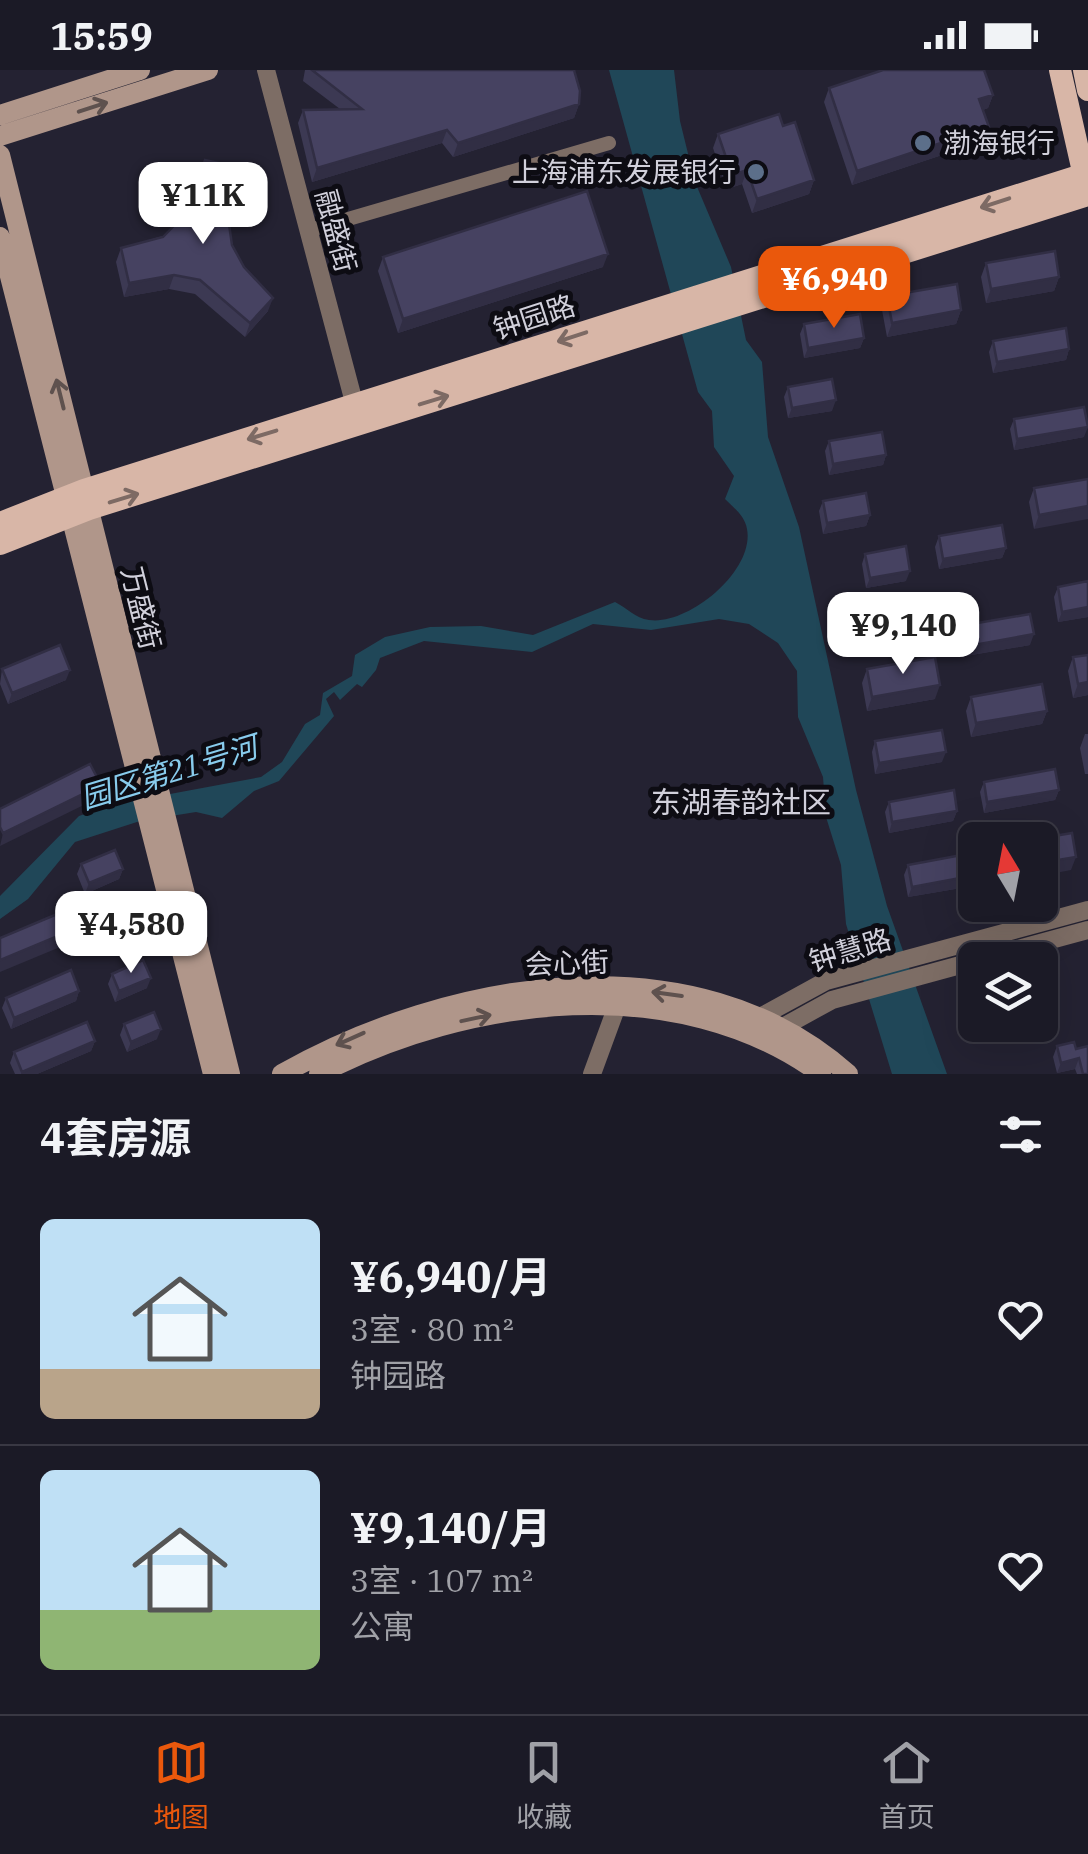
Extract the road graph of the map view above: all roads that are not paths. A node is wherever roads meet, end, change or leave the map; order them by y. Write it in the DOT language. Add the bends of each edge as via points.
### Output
graph roads {
  1 [pos="140,70"];
  2 [pos="208,70"];
  3 [pos="266,70"];
  4 [pos="1060,70"];
  5 [pos="1084,70"];
  6 [pos="1088,90"];
  7 [pos="0,114"];
  8 [pos="0,136"];
  9 [pos="610,143"];
  10 [pos="0,155"];
  11 [pos="1087,185"];
  12 [pos="307,231"];
  13 [pos="0,236"];
  14 [pos="668,317"];
  15 [pos="354,406"];
  16 [pos="77,503"];
  17 [pos="0,523"];
  18 [pos="0,544"];
  19 [pos="157,821"];
  20 [pos="1088,910"];
  21 [pos="1088,930"];
  22 [pos="1043,942"];
  23 [pos="958,962"];
  24 [pos="909,969"];
  25 [pos="865,981"];
  26 [pos="620,998"];
  27 [pos="762,1016"];
  28 [pos="788,1028"];
  29 [pos="757,1038"];
  30 [pos="213,1074"];
  31 [pos="230,1074"];
  32 [pos="282,1074"];
  33 [pos="319,1074"];
  34 [pos="592,1074"];
  35 [pos="820,1074"];
  36 [pos="848,1074"];
  1 -- 7 [label="main road"];
  8 -- 2 [label="main road, one-way"];
  3 -- 12 [label="street, 融盛街"];
  4 -- 11 [label="main road"];
  5 -- 6 [label="main road"];
  9 -- 12 [label="street"];
  16 -- 10 [label="main road, 万盛街, one-way"];
  11 -- 14 [label="main road, 钟园路"];
  12 -- 15 [label="street, 融盛街"];
  13 -- 16 [label="main road, 万盛街"];
  14 -- 15 [label="main road, 钟园路, one-way"];
  16 -- 14 [label="main road, 钟园路, one-way"];
  15 -- 16 [label="main road, 钟园路, one-way"];
  16 -- 17 [label="main road, 钟园路"];
  16 -- 18 [label="main road, 钟园路"];
  16 -- 19 [label="main road, 万盛街"];
  19 -- 30 [label="main road, 万盛街"];
  19 -- 31 [label="main road, 万盛街"];
  20 -- 24 [label="street, 钟慧路"];
  21 -- 22 [label="street, 钟慧路"];
  23 -- 24 [label="street, 钟慧路"];
  24 -- 25 [label="street, 钟慧路"];
  25 -- 27 [label="street, 钟慧路" via="826,981"];
  25 -- 28 [label="street, 钟慧路"];
  27 -- 26 [label="main road, 会心街, one-way" via="690,998"];
  26 -- 29 [label="main road, 会心街"];
  26 -- 32 [label="main road, 会心街, one-way" via="522,992 451,1004 370,1030"];
  33 -- 26 [label="main road, 会心街, one-way" via="389,1042 488,1015"];
  26 -- 34 [label="street"];
  27 -- 28 [label="main road, 会心街"];
  27 -- 29 [label="street"];
  28 -- 29 [label="street, 钟慧路"];
  28 -- 36 [label="main road, 会心街"];
  29 -- 35 [label="main road, 会心街"];
}
